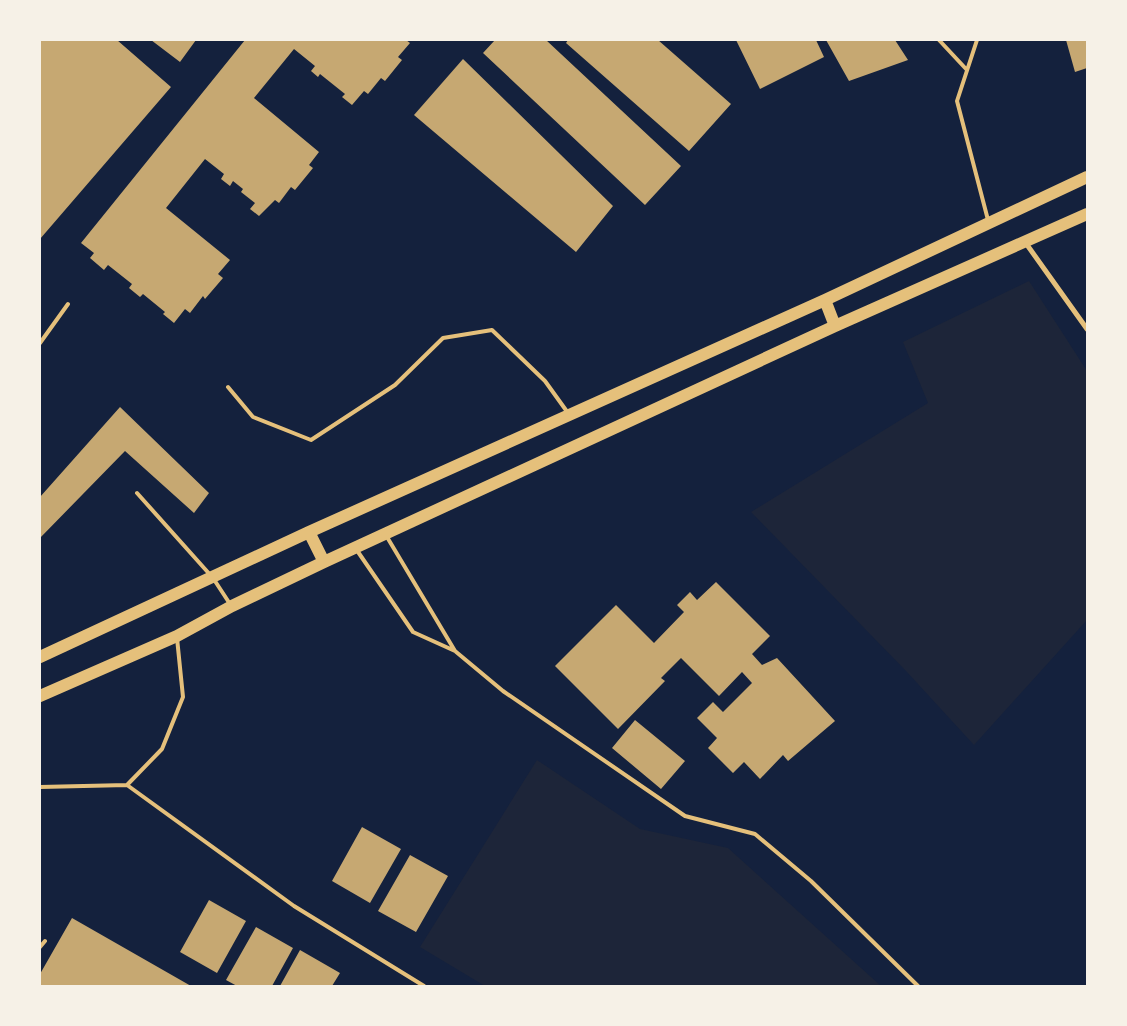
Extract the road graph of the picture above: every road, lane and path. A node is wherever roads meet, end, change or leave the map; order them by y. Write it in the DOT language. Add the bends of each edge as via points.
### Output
graph roads {
  1 [pos="939,40"];
  2 [pos="978,40"];
  3 [pos="967,70"];
  4 [pos="1087,177"];
  5 [pos="1087,214"];
  6 [pos="989,222"];
  7 [pos="1025,242"];
  8 [pos="825,300"];
  9 [pos="68,304"];
  10 [pos="835,326"];
  11 [pos="1087,329"];
  12 [pos="40,342"];
  13 [pos="228,387"];
  14 [pos="570,415"];
  15 [pos="137,493"];
  16 [pos="309,532"];
  17 [pos="385,534"];
  18 [pos="356,548"];
  19 [pos="324,562"];
  20 [pos="213,578"];
  21 [pos="232,606"];
  22 [pos="176,636"];
  23 [pos="455,651"];
  24 [pos="40,657"];
  25 [pos="40,696"];
  26 [pos="127,785"];
  27 [pos="40,787"];
  28 [pos="46,941"];
  29 [pos="40,947"];
  30 [pos="424,986"];
  31 [pos="918,986"];
  1 -- 3 [label="lane"];
  2 -- 3 [label="lane"];
  3 -- 6 [label="lane" via="957,101"];
  4 -- 6 [label="main road"];
  5 -- 7 [label="main road"];
  6 -- 8 [label="main road"];
  7 -- 10 [label="main road"];
  7 -- 11 [label="street"];
  8 -- 10 [label="main road"];
  8 -- 14 [label="main road"];
  9 -- 12 [label="lane"];
  10 -- 17 [label="main road"];
  13 -- 14 [label="lane" via="253,417 311,440 395,385 443,338 492,330 545,381"];
  14 -- 16 [label="main road"];
  15 -- 20 [label="lane"];
  16 -- 19 [label="main road"];
  16 -- 20 [label="main road"];
  17 -- 18 [label="main road"];
  17 -- 23 [label="lane"];
  18 -- 19 [label="main road"];
  18 -- 23 [label="lane" via="413,632"];
  19 -- 21 [label="main road"];
  20 -- 21 [label="lane"];
  20 -- 24 [label="main road"];
  21 -- 22 [label="main road"];
  22 -- 25 [label="main road"];
  22 -- 26 [label="lane" via="183,697 162,749"];
  23 -- 31 [label="lane" via="503,691 686,816 755,834 811,881"];
  26 -- 27 [label="lane"];
  26 -- 30 [label="lane" via="294,906"];
  28 -- 29 [label="lane"];
}
